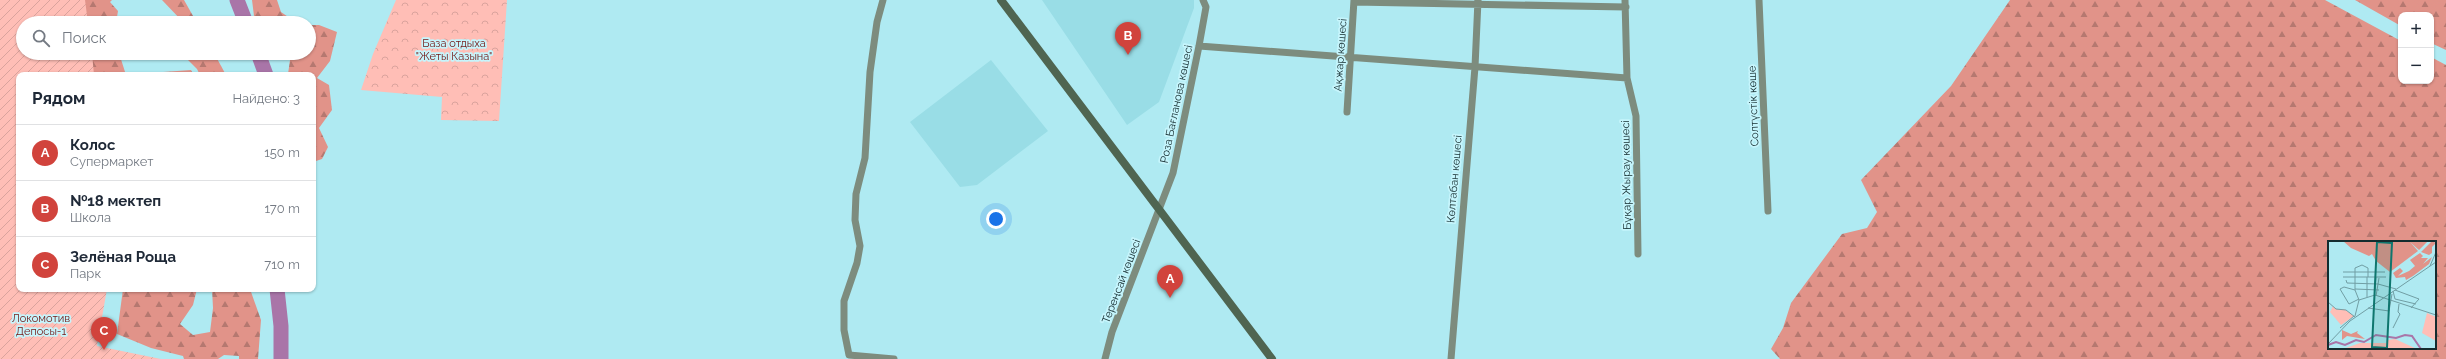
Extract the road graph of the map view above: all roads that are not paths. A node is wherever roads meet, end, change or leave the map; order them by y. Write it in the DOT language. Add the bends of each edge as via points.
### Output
graph roads {
  1 [pos="883,0"];
  2 [pos="1001,0"];
  3 [pos="1203,0"];
  4 [pos="1760,0"];
  5 [pos="1354,1"];
  6 [pos="1478,2"];
  7 [pos="1625,4"];
  8 [pos="1199,46"];
  9 [pos="1351,57"];
  10 [pos="1475,67"];
  11 [pos="1626,78"];
  12 [pos="1347,112"];
  13 [pos="1160,211"];
  14 [pos="1768,211"];
  15 [pos="1638,254"];
  16 [pos="848,357"];
  17 [pos="894,359"];
  18 [pos="1104,359"];
  19 [pos="1272,359"];
  20 [pos="1451,359"];
  1 -- 16 [label="street" via="870,72 865,158 856,194 855,220 860,246 844,301 844,330"];
  2 -- 13 [label="main road"];
  3 -- 8 [label="street, Роза Бағланова көшесі" via="1206,7"];
  4 -- 14 [label="street, Солтүстік көше"];
  5 -- 6 [label="street"];
  5 -- 9 [label="street, Ақжар көшесі"];
  6 -- 7 [label="street"];
  6 -- 10 [label="street, Көлтабан көшесі"];
  7 -- 11 [label="street, Бұқар Жырау көшесі"];
  8 -- 9 [label="street"];
  8 -- 13 [label="street, Роза Бағланова көшесі" via="1173,173"];
  9 -- 10 [label="street"];
  9 -- 12 [label="street, Ақжар көшесі"];
  10 -- 11 [label="street"];
  10 -- 20 [label="street, Көлтабан көшесі"];
  11 -- 15 [label="street, Бұқар Жырау көшесі" via="1636,116"];
  13 -- 18 [label="street, Тереңсай көшесі" via="1112,332"];
  13 -- 19 [label="main road"];
  16 -- 17 [label="street"];
}
